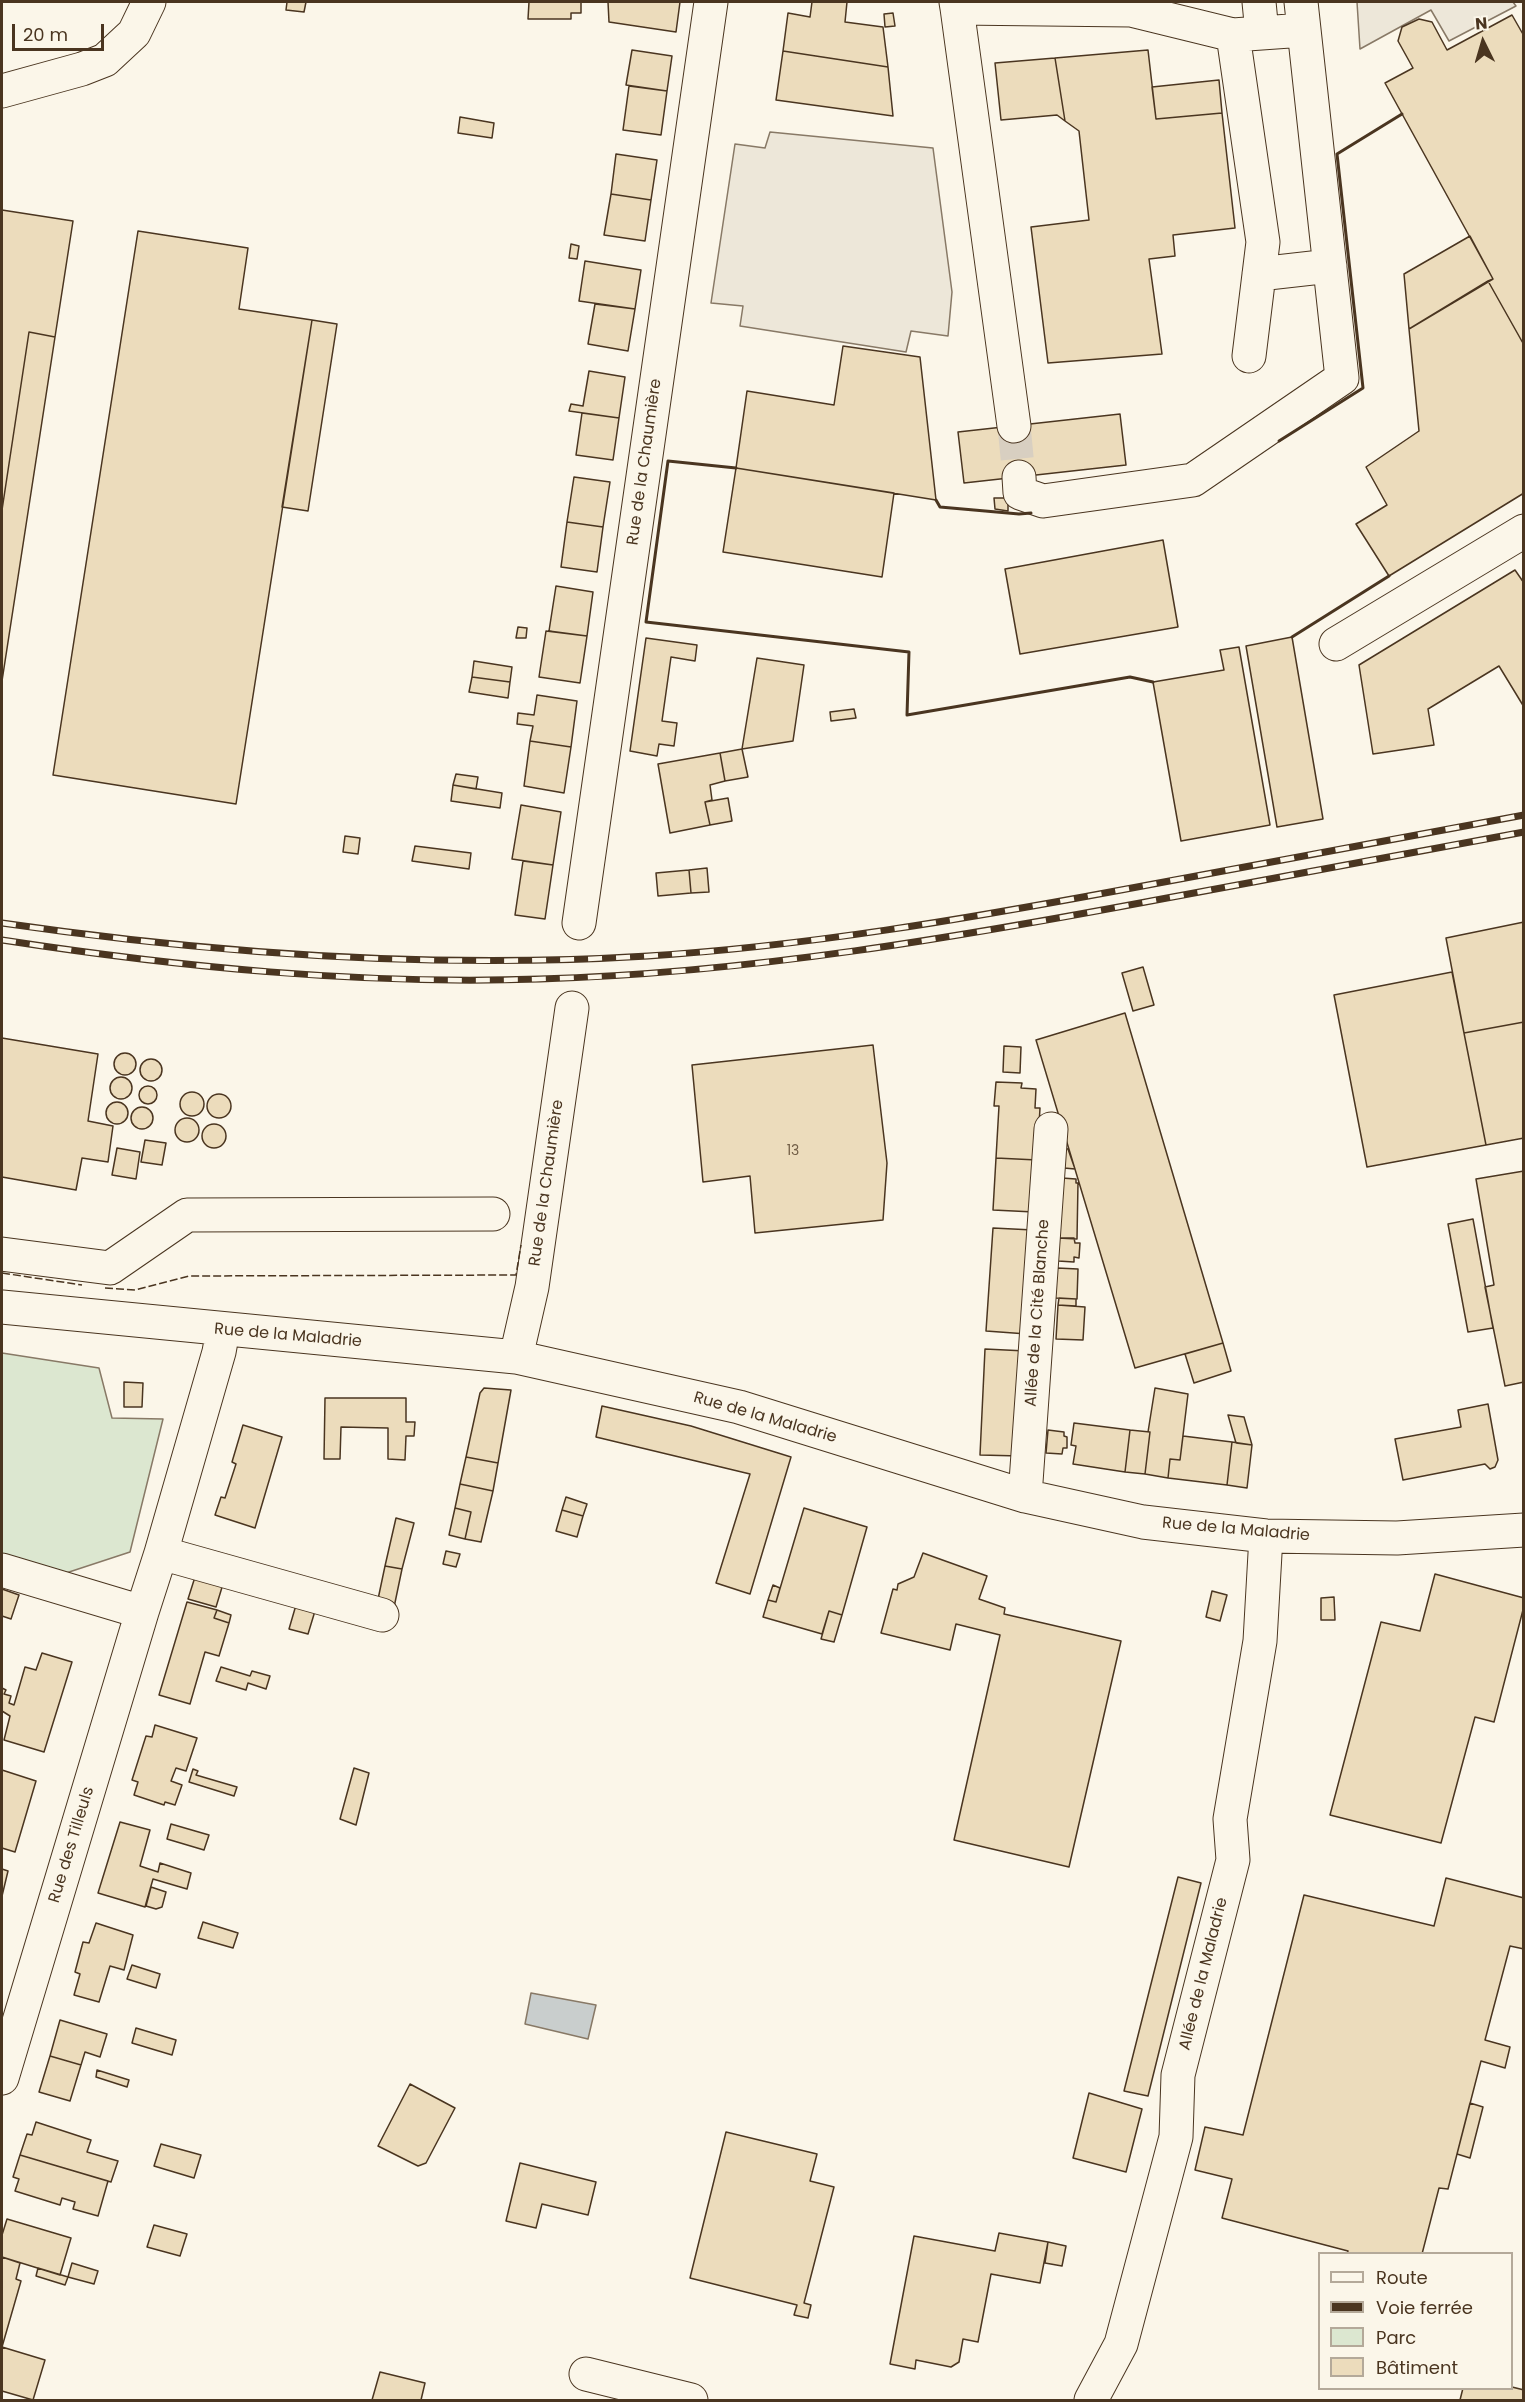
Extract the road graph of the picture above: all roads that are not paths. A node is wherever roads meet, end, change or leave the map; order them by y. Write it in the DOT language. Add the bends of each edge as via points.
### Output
graph roads {
  1 [pos="711,2"];
  2 [pos="1259,2"];
  3 [pos="144,5"];
  4 [pos="957,5"];
  5 [pos="1050,6"];
  6 [pos="1302,16"];
  7 [pos="1248,34"];
  8 [pos="2,91"];
  9 [pos="1330,266"];
  10 [pos="1259,274"];
  11 [pos="1249,356"];
  12 [pos="1014,426"];
  13 [pos="1019,477"];
  14 [pos="1523,531"];
  15 [pos="1336,644"];
  16 [pos="579,922"];
  17 [pos="572,1008"];
  18 [pos="1051,1129"];
  19 [pos="493,1214"];
  20 [pos="2,1254"];
  21 [pos="99,1267"];
  22 [pos="2,1307"];
  23 [pos="88,1316"];
  24 [pos="223,1330"];
  25 [pos="516,1357"];
  26 [pos="1025,1496"];
  27 [pos="1524,1530"];
  28 [pos="1266,1536"];
  29 [pos="161,1553"];
  30 [pos="2,1570"];
  31 [pos="142,1611"];
  32 [pos="382,1615"];
  33 [pos="2,2078"];
  34 [pos="586,2374"];
  35 [pos="691,2400"];
  36 [pos="1091,2400"];
  1 -- 16 [label="street, Rue de la Chaumière"];
  2 -- 7 [label="street"];
  3 -- 8 [label="street" via="134,33 105,60"];
  4 -- 5 [label="street"];
  4 -- 12 [label="street"];
  5 -- 7 [label="street" via="1131,10"];
  6 -- 7 [label="street"];
  6 -- 9 [label="street"];
  7 -- 10 [label="street" via="1263,242"];
  9 -- 10 [label="street"];
  9 -- 13 [label="street" via="1342,378 1193,480 1043,501 1020,493"];
  10 -- 11 [label="street"];
  14 -- 15 [label="street"];
  17 -- 25 [label="street, Rue de la Chaumière" via="532,1287"];
  18 -- 26 [label="street, Allée de la Cité Blanche"];
  19 -- 21 [label="street" via="187,1215 110,1268"];
  20 -- 21 [label="street"];
  21 -- 23 [label="street"];
  22 -- 23 [label="street, Rue de la Maladrie"];
  23 -- 24 [label="street, Rue de la Maladrie"];
  24 -- 25 [label="street, Rue de la Maladrie"];
  24 -- 29 [label="street, Rue des Tilleuls"];
  25 -- 26 [label="street, Rue de la Maladrie" via="740,1407"];
  26 -- 28 [label="street, Rue de la Maladrie" via="1143,1522"];
  27 -- 28 [label="street, Rue de la Maladrie" via="1398,1538"];
  28 -- 36 [label="street, Allée de la Maladrie" via="1260,1641 1230,1819 1233,1860 1178,2074 1176,2137 1121,2344"];
  29 -- 31 [label="street, Rue des Tilleuls"];
  29 -- 32 [label="street"];
  30 -- 31 [label="street"];
  31 -- 33 [label="street, Rue des Tilleuls"];
  34 -- 35 [label="street"];
}
